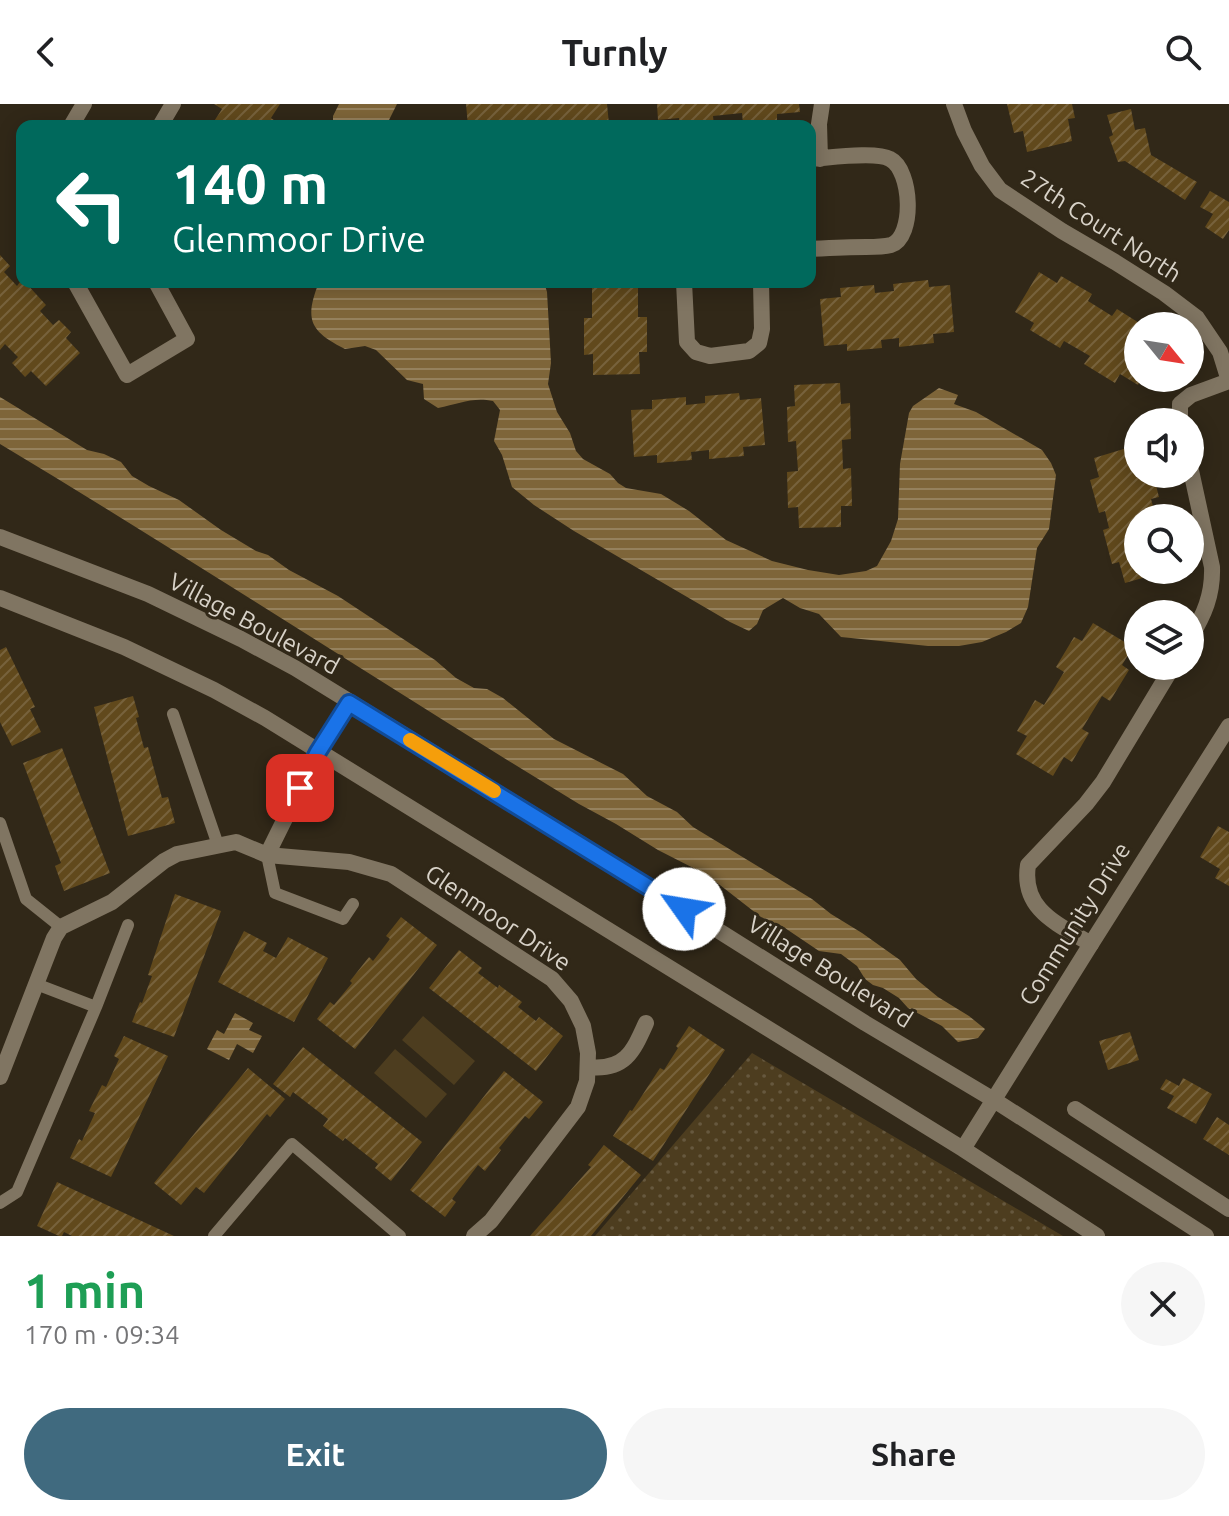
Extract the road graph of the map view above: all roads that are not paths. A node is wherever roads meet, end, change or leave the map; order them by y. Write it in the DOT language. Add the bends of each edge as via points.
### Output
graph roads {
  1 [pos="822,104"];
  2 [pos="954,104"];
  3 [pos="816,150"];
  4 [pos="816,159"];
  5 [pos="816,249"];
  6 [pos="78,288"];
  7 [pos="159,288"];
  8 [pos="684,288"];
  9 [pos="761,288"];
  10 [pos="1229,381"];
  11 [pos="1180,408"];
  12 [pos="1195,488"];
  13 [pos="0,537"];
  14 [pos="0,598"];
  15 [pos="1204,614"];
  16 [pos="1165,680"];
  17 [pos="349,703"];
  18 [pos="173,714"];
  19 [pos="1229,726"];
  20 [pos="318,752"];
  21 [pos="0,823"];
  22 [pos="218,845"];
  23 [pos="267,855"];
  24 [pos="353,904"];
  25 [pos="128,925"];
  26 [pos="61,927"];
  27 [pos="1091,944"];
  28 [pos="36,984"];
  29 [pos="96,1007"];
  30 [pos="646,1023"];
  31 [pos="588,1067"];
  32 [pos="0,1077"];
  33 [pos="994,1100"];
  34 [pos="1075,1109"];
  35 [pos="963,1149"];
  36 [pos="0,1203"];
  37 [pos="1229,1209"];
  38 [pos="214,1236"];
  39 [pos="400,1236"];
  40 [pos="474,1236"];
  41 [pos="1097,1236"];
  42 [pos="1206,1236"];
  1 -- 3 [label="street"];
  2 -- 10 [label="street, 27th Court North" via="982,166 1000,190 1197,318 1220,352"];
  4 -- 5 [label="street" via="890,158 906,180 907,222 904,235 893,245"];
  6 -- 7 [label="street" via="127,375 187,339"];
  8 -- 9 [label="street" via="687,342 710,356 749,351 759,343"];
  10 -- 11 [label="street, 27th Court North" via="1191,395"];
  12 -- 15 [label="street" via="1212,567"];
  13 -- 17 [label="street, Village Boulevard" via="161,600 295,668"];
  14 -- 20 [label="street" via="201,684"];
  16 -- 27 [label="street" via="1103,782 1028,865 1028,891 1035,904"];
  17 -- 20 [label="street"];
  17 -- 33 [label="street, Village Boulevard"];
  18 -- 22 [label="lane"];
  19 -- 27 [label="street, Community Drive"];
  20 -- 23 [label="street"];
  20 -- 35 [label="street"];
  21 -- 26 [label="lane" via="26,899"];
  22 -- 23 [label="street, Glenmoor Drive" via="236,842"];
  22 -- 26 [label="street, Glenmoor Drive" via="177,854 112,902"];
  23 -- 24 [label="lane" via="275,893 343,919"];
  23 -- 31 [label="street, Glenmoor Drive" via="349,862 391,874 552,979 578,1013"];
  25 -- 29 [label="lane"];
  26 -- 28 [label="street"];
  27 -- 33 [label="street, Community Drive"];
  28 -- 29 [label="lane"];
  28 -- 32 [label="street"];
  29 -- 36 [label="lane" via="17,1192"];
  30 -- 31 [label="street" via="636,1045 616,1066"];
  31 -- 40 [label="street, Glenmoor Drive" via="578,1107"];
  33 -- 35 [label="street, Community Drive"];
  33 -- 42 [label="street, Village Boulevard"];
  34 -- 37 [label="street"];
  35 -- 41 [label="street"];
  38 -- 39 [label="lane" via="292,1144"];
}
